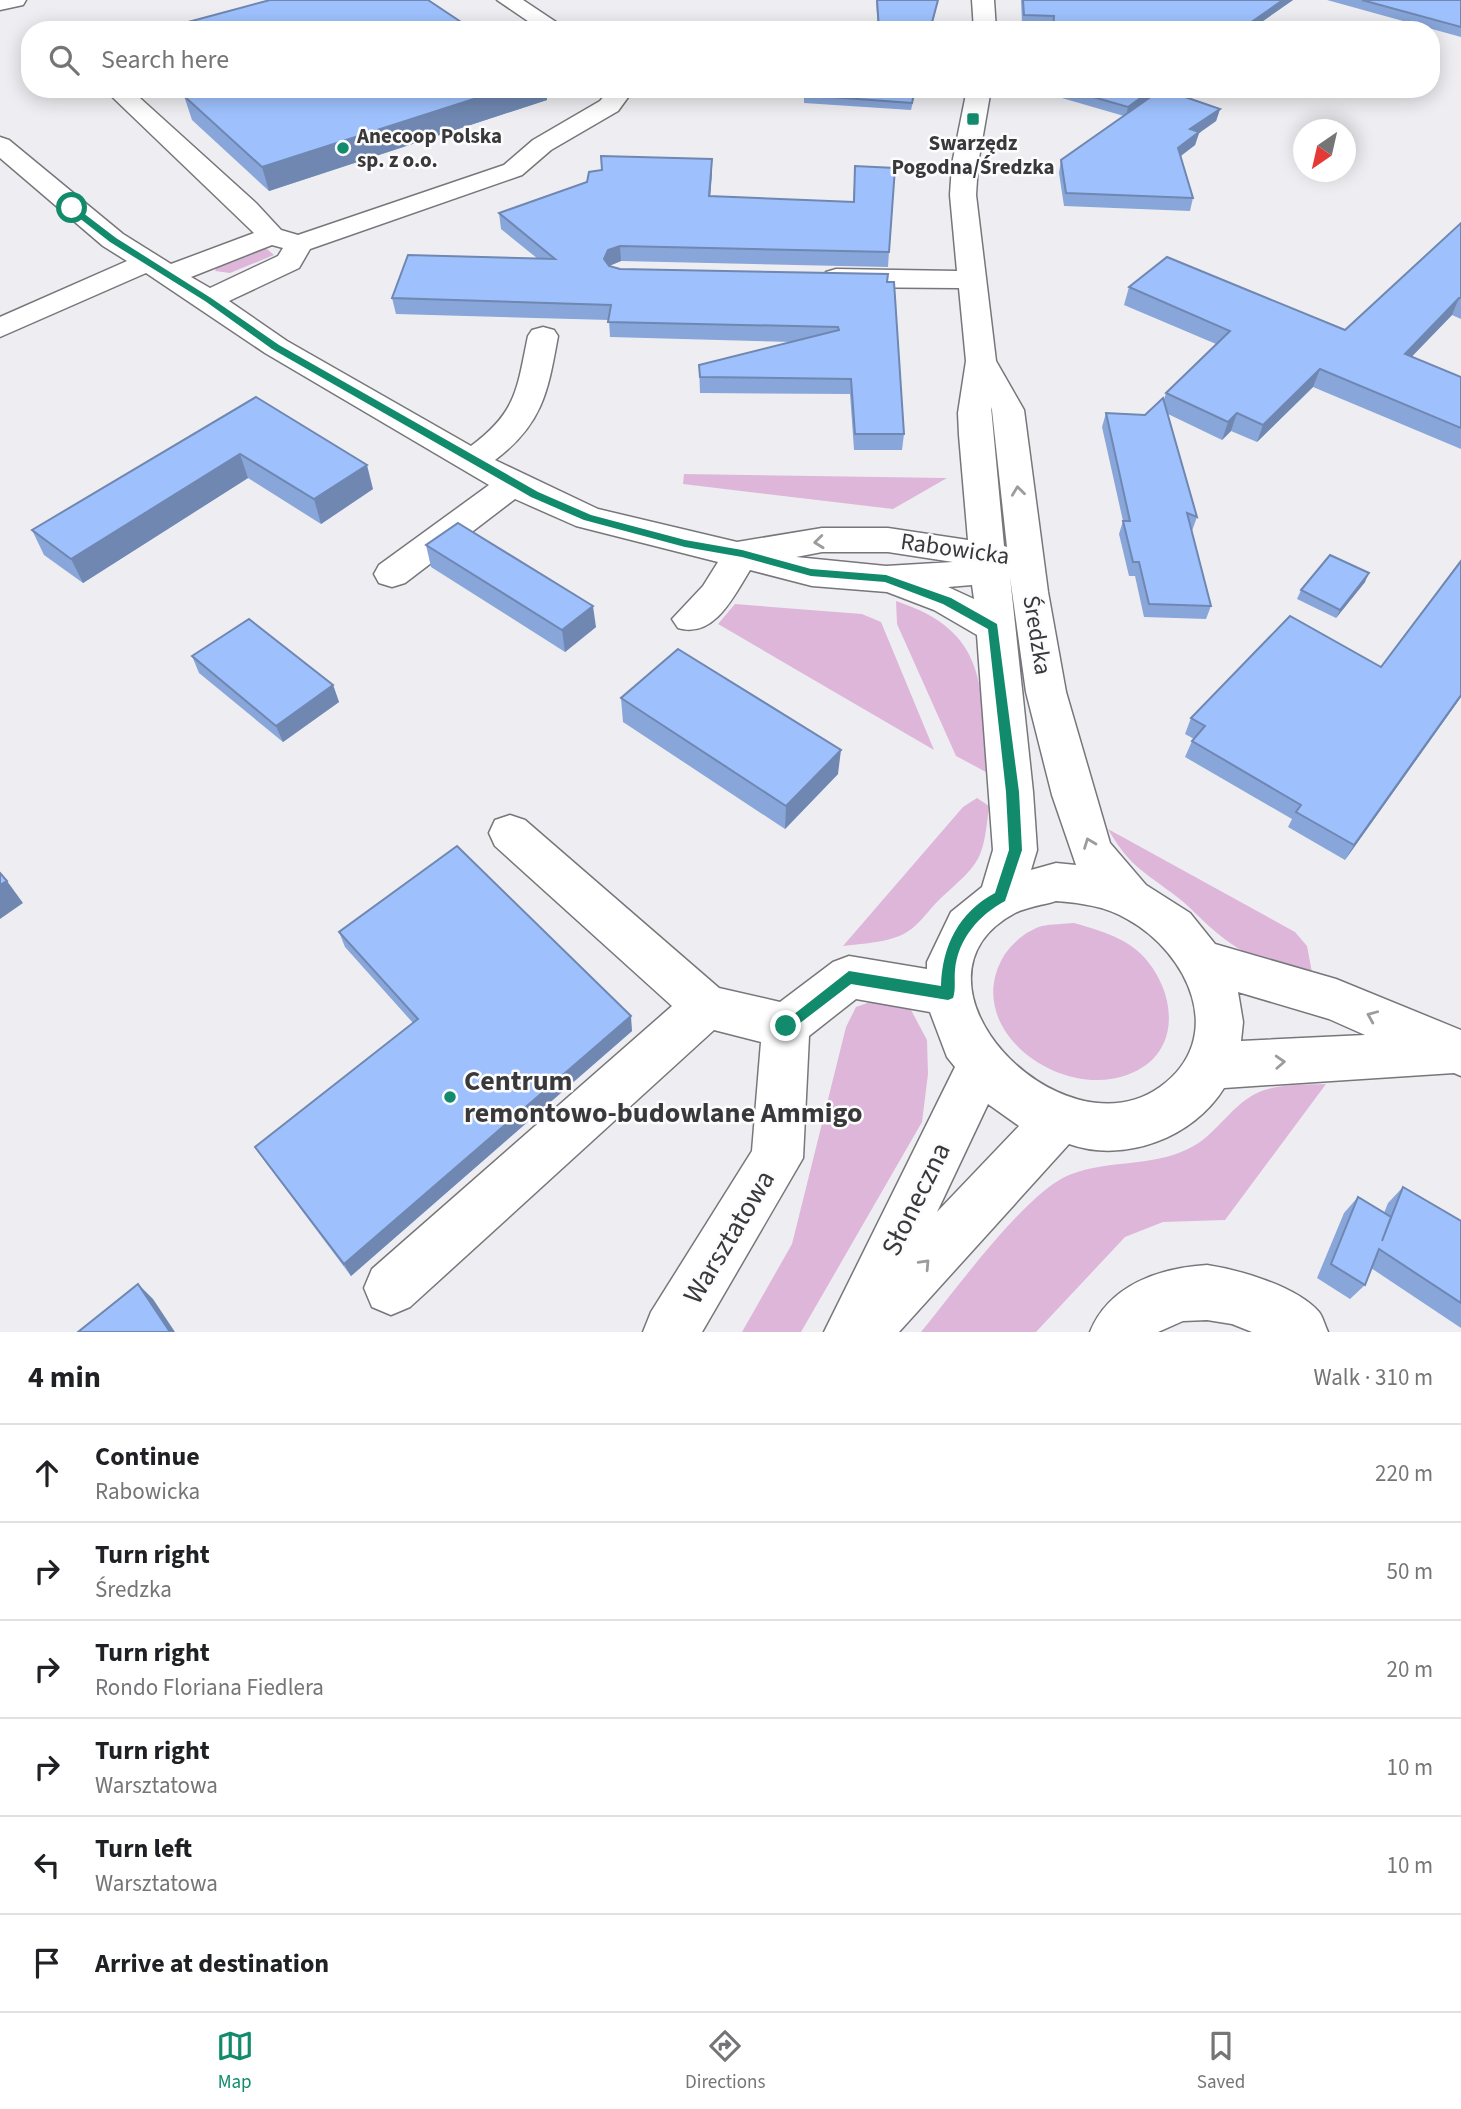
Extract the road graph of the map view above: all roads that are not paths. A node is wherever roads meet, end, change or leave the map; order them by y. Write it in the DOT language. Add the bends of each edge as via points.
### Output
graph roads {
  1 [pos="15,0"];
  2 [pos="508,0"];
  3 [pos="983,0"];
  4 [pos="0,4"];
  5 [pos="542,21"];
  6 [pos="984,21"];
  7 [pos="126,98"];
  8 [pos="615,98"];
  9 [pos="977,98"];
  10 [pos="0,145"];
  11 [pos="271,236"];
  12 [pos="299,244"];
  13 [pos="158,269"];
  14 [pos="816,277"];
  15 [pos="971,281"];
  16 [pos="208,300"];
  17 [pos="0,328"];
  18 [pos="543,336"];
  19 [pos="472,460"];
  20 [pos="514,483"];
  21 [pos="742,554"];
  22 [pos="1001,561"];
  23 [pos="392,574"];
  24 [pos="886,579"];
  25 [pos="691,619"];
  26 [pos="993,627"];
  27 [pos="510,832"];
  28 [pos="1001,897"];
  29 [pos="1129,898"];
  30 [pos="1201,960"];
  31 [pos="948,993"];
  32 [pos="706,1006"];
  33 [pos="786,1026"];
  34 [pos="1460,1043"];
  35 [pos="1212,1066"];
  36 [pos="980,1067"];
  37 [pos="1059,1119"];
  38 [pos="391,1288"];
  39 [pos="671,1332"];
  40 [pos="852,1332"];
  41 [pos="862,1332"];
  42 [pos="1118,1332"];
  43 [pos="1300,1332"];
  1 -- 4 [label="street"];
  2 -- 5 [label="street"];
  3 -- 6 [label="street"];
  7 -- 11 [label="street"];
  8 -- 12 [label="street" via="542,145 513,170"];
  9 -- 15 [label="street, Średzka" via="963,195"];
  10 -- 13 [label="street, Rabowicka" via="72,208"];
  11 -- 12 [label="street"];
  11 -- 13 [label="street"];
  12 -- 16 [label="street" via="289,262"];
  13 -- 16 [label="street, Rabowicka"];
  13 -- 17 [label="street"];
  14 -- 15 [label="street"];
  15 -- 22 [label="street, Średzka" via="981,361 1008,410"];
  16 -- 19 [label="street, Rabowicka" via="276,347"];
  18 -- 19 [label="street" via="529,407 508,435"];
  19 -- 20 [label="street, Rabowicka"];
  20 -- 21 [label="street, Rabowicka" via="587,518"];
  20 -- 23 [label="street"];
  22 -- 21 [label="street, Rabowicka, one-way" via="888,540 822,540"];
  21 -- 24 [label="street, Rabowicka" via="811,573"];
  21 -- 25 [label="street" via="716,595"];
  22 -- 24 [label="street, Rabowicka"];
  22 -- 26 [label="street, Średzka"];
  29 -- 22 [label="street, Średzka, one-way" via="1091,852 1046,692"];
  24 -- 26 [label="street, Rabowicka" via="947,601"];
  26 -- 28 [label="street, Średzka" via="1015,850"];
  27 -- 32 [label="street"];
  28 -- 29 [label="street" via="1031,885 1056,882 1081,883"];
  28 -- 31 [label="street" via="967,922 948,967"];
  29 -- 30 [label="street" via="1170,924"];
  34 -- 30 [label="street, one-way"];
  30 -- 35 [label="street" via="1218,998 1219,1027"];
  31 -- 33 [label="street" via="849,977"];
  31 -- 36 [label="street" via="958,1031"];
  32 -- 33 [label="street"];
  32 -- 38 [label="street"];
  33 -- 39 [label="street, Warsztatowa" via="777,1158"];
  35 -- 34 [label="street, one-way"];
  35 -- 37 [label="street" via="1194,1094 1167,1112 1134,1124 1097,1126"];
  36 -- 37 [label="street" via="1016,1098"];
  36 -- 40 [label="street, Słoneczna"];
  41 -- 37 [label="street, Słoneczna, one-way"];
  42 -- 43 [label="street" via="1145,1307 1176,1294 1220,1292 1249,1301"];
}
